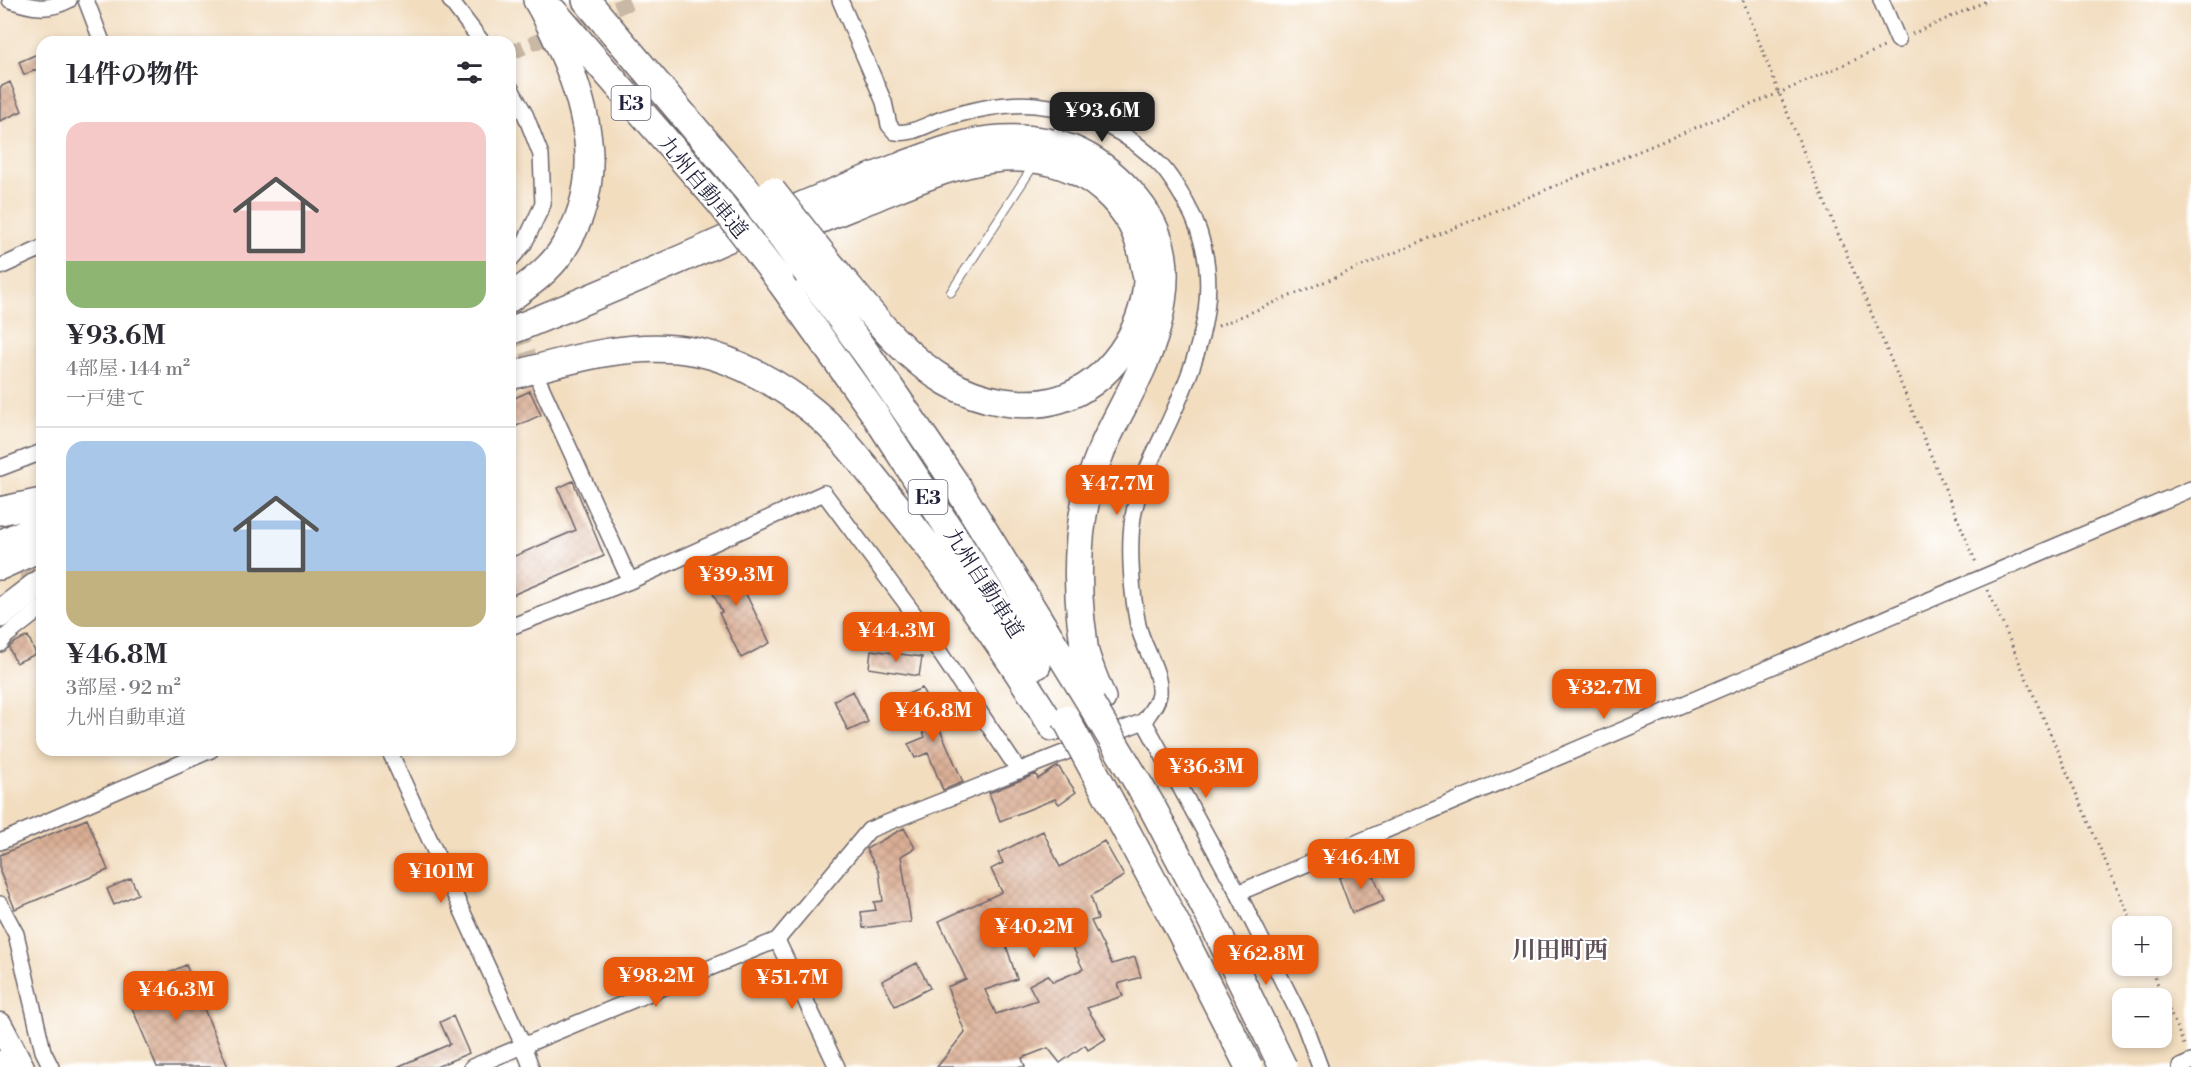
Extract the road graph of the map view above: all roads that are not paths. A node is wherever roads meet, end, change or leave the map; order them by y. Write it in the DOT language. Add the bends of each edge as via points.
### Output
graph roads {
  1 [pos="10,0"];
  2 [pos="69,0"];
  3 [pos="86,0"];
  4 [pos="450,0"];
  5 [pos="537,0"];
  6 [pos="543,0"];
  7 [pos="586,0"];
  8 [pos="840,0"];
  9 [pos="1881,0"];
  10 [pos="100,36"];
  11 [pos="477,36"];
  12 [pos="1898,40"];
  13 [pos="516,98"];
  14 [pos="1070,111"];
  15 [pos="1057,132"];
  16 [pos="1030,171"];
  17 [pos="36,251"];
  18 [pos="516,253"];
  19 [pos="0,267"];
  20 [pos="819,269"];
  21 [pos="951,292"];
  22 [pos="516,293"];
  23 [pos="516,329"];
  24 [pos="516,348"];
  25 [pos="516,374"];
  26 [pos="540,384"];
  27 [pos="36,454"];
  28 [pos="0,468"];
  29 [pos="2191,489"];
  30 [pos="36,503"];
  31 [pos="0,511"];
  32 [pos="36,528"];
  33 [pos="0,544"];
  34 [pos="36,550"];
  35 [pos="0,566"];
  36 [pos="630,581"];
  37 [pos="36,600"];
  38 [pos="36,603"];
  39 [pos="0,614"];
  40 [pos="516,625"];
  41 [pos="0,644"];
  42 [pos="1096,701"];
  43 [pos="1144,721"];
  44 [pos="1059,723"];
  45 [pos="197,756"];
  46 [pos="392,756"];
  47 [pos="1019,771"];
  48 [pos="0,842"];
  49 [pos="1238,893"];
  50 [pos="0,904"];
  51 [pos="777,940"];
  52 [pos="0,1025"];
  53 [pos="523,1045"];
  54 [pos="22,1067"];
  55 [pos="51,1067"];
  56 [pos="472,1067"];
  57 [pos="531,1067"];
  58 [pos="837,1067"];
  59 [pos="1249,1067"];
  60 [pos="1283,1067"];
  61 [pos="1320,1067"];
  1 -- 2 [label="street" via="40,9"];
  3 -- 10 [label="street"];
  4 -- 11 [label="street"];
  5 -- 22 [label="highway" via="577,87 588,130 590,159 587,195 576,227 560,254"];
  6 -- 44 [label="highway, 九州自動車道 / E3, bridge" via="721,204 780,281 872,410 1035,663"];
  7 -- 20 [label="highway, 九州自動車道 / E3, bridge" via="761,193"];
  8 -- 14 [label="street" via="895,132 904,134 943,119 999,106 1034,104"];
  9 -- 12 [label="street"];
  13 -- 18 [label="street" via="541,155 543,204"];
  14 -- 15 [label="lane"];
  14 -- 43 [label="street" via="1096,120 1154,158 1170,176 1205,245 1208,296 1203,330 1188,379 1148,463 1133,517 1131,557 1138,626 1159,686 1159,698"];
  16 -- 21 [label="lane"];
  17 -- 19 [label="street"];
  20 -- 24 [label="highway" via="899,345 946,382 979,398 1008,403 1060,399 1103,374 1128,345 1147,280 1141,245 1131,220 1088,176 1052,161 1003,158 947,168"];
  20 -- 42 [label="highway, 九州自動車道 / E3" via="869,357"];
  23 -- 42 [label="highway" via="837,190 956,145 1029,140 1064,144 1087,155 1113,172 1138,201 1158,232 1166,275 1147,361 1101,452 1084,506 1079,597"];
  25 -- 44 [label="highway" via="586,355 663,348 699,352 753,371 786,390 843,440 899,508"];
  26 -- 36 [label="street"];
  27 -- 28 [label="street"];
  29 -- 49 [label="street"];
  30 -- 31 [label="highway"];
  32 -- 33 [label="highway"];
  34 -- 35 [label="highway"];
  36 -- 40 [label="street"];
  36 -- 47 [label="street" via="824,493 914,614"];
  37 -- 39 [label="highway"];
  38 -- 41 [label="street"];
  42 -- 60 [label="highway, 九州自動車道 / E3, bridge" via="1208,913"];
  43 -- 47 [label="street"];
  43 -- 49 [label="street"];
  44 -- 59 [label="highway, bridge" via="1180,931"];
  45 -- 48 [label="street"];
  46 -- 53 [label="street"];
  47 -- 51 [label="street" via="869,830"];
  49 -- 61 [label="street" via="1304,1024"];
  50 -- 55 [label="street" via="16,934 43,1051"];
  51 -- 53 [label="street"];
  51 -- 58 [label="street"];
  52 -- 54 [label="highway"];
  53 -- 56 [label="street"];
  53 -- 57 [label="street"];
}
